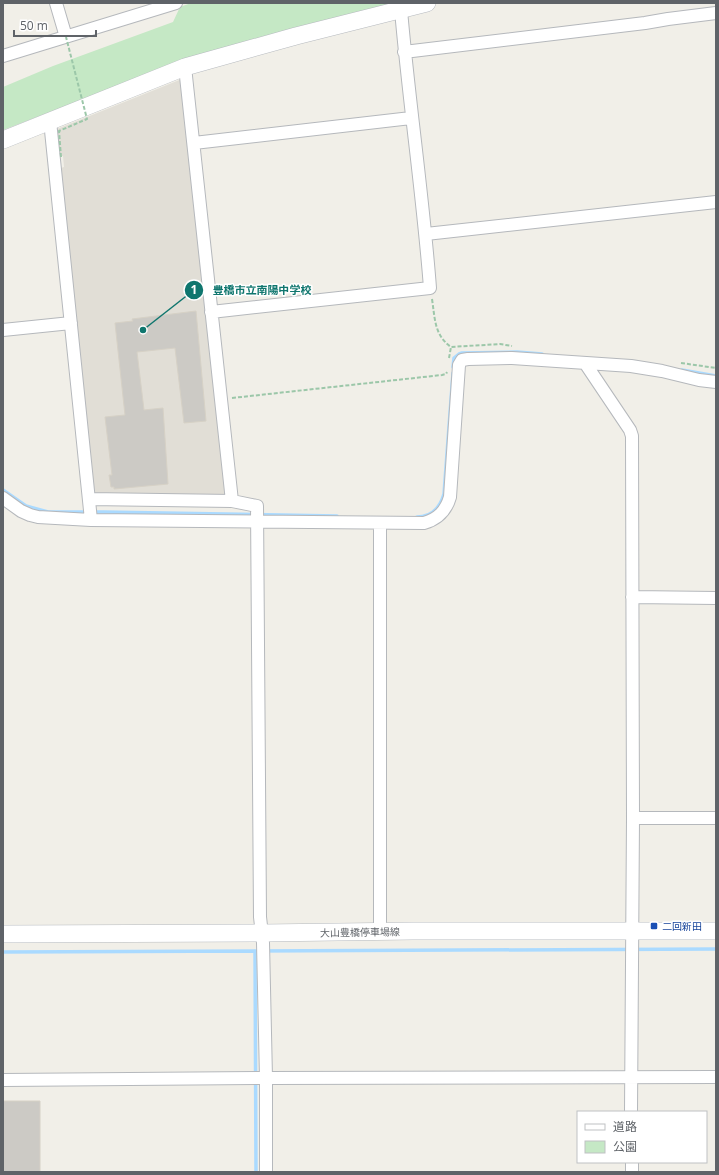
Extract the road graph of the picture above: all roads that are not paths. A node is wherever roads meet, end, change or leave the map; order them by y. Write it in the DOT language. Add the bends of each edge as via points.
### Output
graph roads {
  1 [pos="56,3"];
  2 [pos="176,3"];
  3 [pos="427,3"];
  4 [pos="401,10"];
  5 [pos="716,13"];
  6 [pos="66,37"];
  7 [pos="404,52"];
  8 [pos="3,56"];
  9 [pos="185,67"];
  10 [pos="412,118"];
  11 [pos="50,121"];
  12 [pos="3,140"];
  13 [pos="194,143"];
  14 [pos="716,202"];
  15 [pos="426,234"];
  16 [pos="211,312"];
  17 [pos="70,323"];
  18 [pos="3,330"];
  19 [pos="586,363"];
  20 [pos="716,382"];
  21 [pos="3,498"];
  22 [pos="232,500"];
  23 [pos="89,503"];
  24 [pos="91,520"];
  25 [pos="257,522"];
  26 [pos="380,524"];
  27 [pos="632,597"];
  28 [pos="716,598"];
  29 [pos="633,818"];
  30 [pos="716,818"];
  31 [pos="380,932"];
  32 [pos="632,932"];
  33 [pos="716,932"];
  34 [pos="3,934"];
  35 [pos="263,938"];
  36 [pos="716,1077"];
  37 [pos="265,1078"];
  38 [pos="631,1078"];
  39 [pos="3,1080"];
  40 [pos="631,1111"];
  41 [pos="266,1172"];
  1 -- 6 [label="street"];
  2 -- 6 [label="street"];
  3 -- 4 [label="main road"];
  4 -- 7 [label="street"];
  4 -- 9 [label="main road"];
  5 -- 7 [label="street"];
  6 -- 8 [label="street"];
  7 -- 10 [label="street"];
  9 -- 11 [label="main road"];
  9 -- 13 [label="street"];
  10 -- 13 [label="street"];
  10 -- 15 [label="street"];
  11 -- 12 [label="main road"];
  11 -- 17 [label="street"];
  13 -- 16 [label="street"];
  14 -- 15 [label="street"];
  15 -- 16 [label="street" via="430,288"];
  16 -- 22 [label="street"];
  17 -- 18 [label="street"];
  17 -- 23 [label="street"];
  19 -- 20 [label="street" via="631,366"];
  19 -- 26 [label="street" via="512,358 462,360 459,366 452,478 448,504 444,512 424,523"];
  19 -- 27 [label="street" via="632,436"];
  21 -- 24 [label="street" via="21,511 38,517"];
  22 -- 23 [label="street"];
  22 -- 25 [label="street" via="257,506"];
  23 -- 24 [label="street"];
  24 -- 25 [label="street"];
  25 -- 26 [label="street"];
  25 -- 35 [label="street" via="260,917"];
  26 -- 31 [label="street"];
  27 -- 28 [label="street"];
  27 -- 29 [label="street"];
  29 -- 30 [label="street"];
  29 -- 32 [label="street"];
  31 -- 32 [label="main road, 大山豊橋停車場線"];
  31 -- 35 [label="main road, 大山豊橋停車場線"];
  32 -- 33 [label="main road, 大山豊橋停車場線"];
  32 -- 38 [label="street"];
  34 -- 35 [label="main road, 大山豊橋停車場線"];
  35 -- 37 [label="street"];
  36 -- 38 [label="street"];
  37 -- 38 [label="street"];
  37 -- 39 [label="street"];
  37 -- 41 [label="street"];
  38 -- 40 [label="street"];
}
